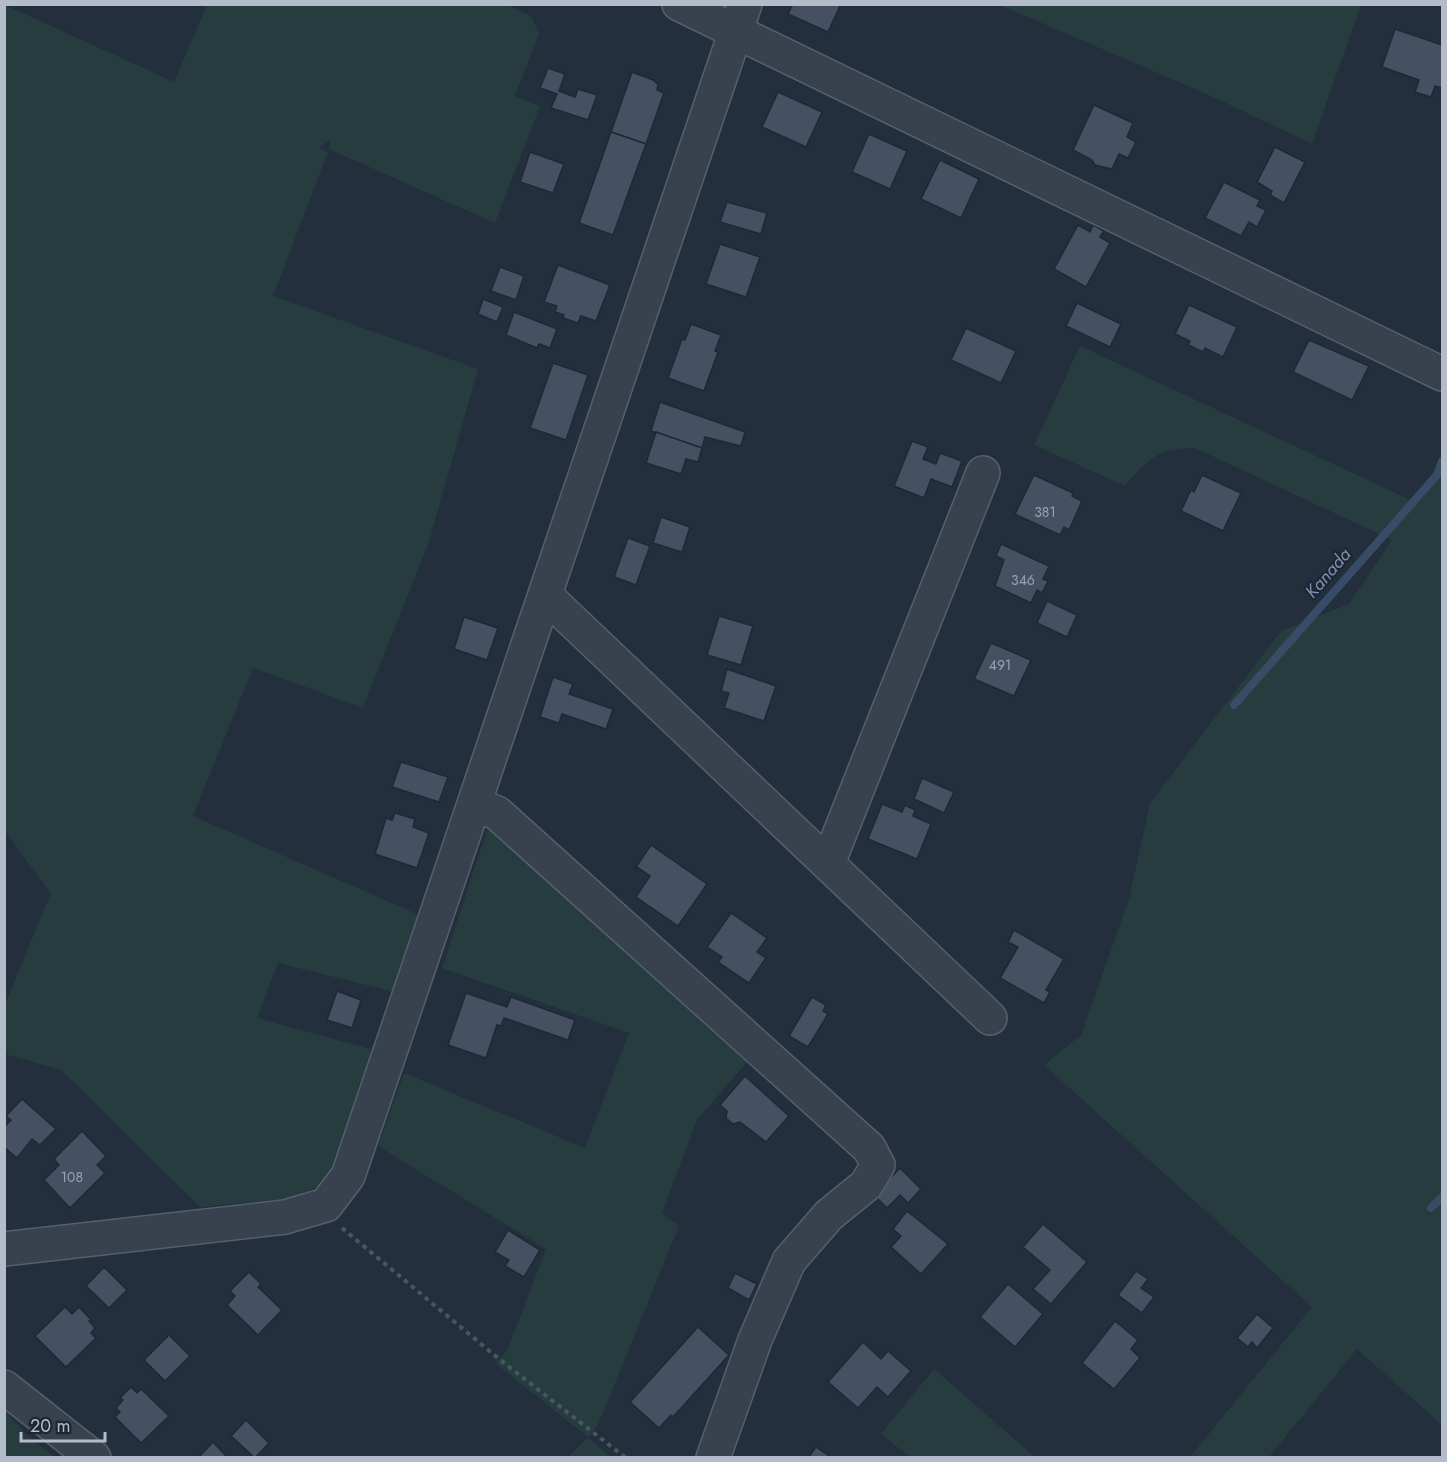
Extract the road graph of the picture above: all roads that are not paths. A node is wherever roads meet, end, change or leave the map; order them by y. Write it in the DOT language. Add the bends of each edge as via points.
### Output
graph roads {
  1 [pos="679,4"];
  2 [pos="741,18"];
  3 [pos="1443,374"];
  4 [pos="983,473"];
  5 [pos="546,596"];
  6 [pos="476,804"];
  7 [pos="828,863"];
  8 [pos="990,1018"];
  9 [pos="4,1249"];
  10 [pos="4,1387"];
  11 [pos="94,1458"];
  12 [pos="713,1458"];
  1 -- 2 [label="street"];
  2 -- 3 [label="street"];
  2 -- 5 [label="street"];
  4 -- 7 [label="street"];
  5 -- 6 [label="street"];
  5 -- 7 [label="street"];
  6 -- 9 [label="street" via="358,1151 348,1176 326,1205 285,1217"];
  6 -- 12 [label="street" via="497,813 869,1148 878,1165 866,1185 829,1215 789,1261 755,1340"];
  7 -- 8 [label="street"];
  10 -- 11 [label="street"];
}
